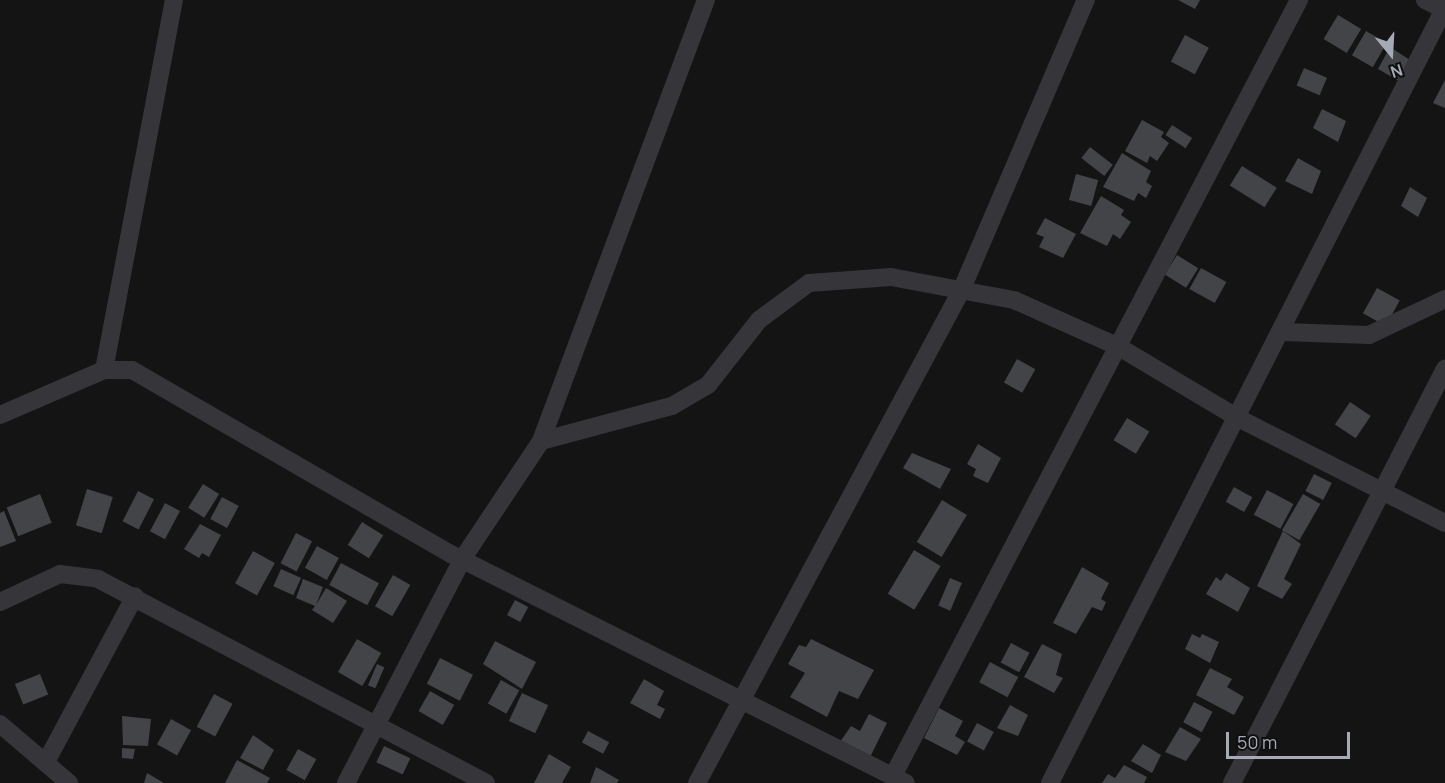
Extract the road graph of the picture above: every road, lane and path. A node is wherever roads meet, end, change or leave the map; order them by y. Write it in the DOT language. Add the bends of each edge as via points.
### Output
graph roads {
  1 [pos="174,0"];
  2 [pos="706,0"];
  3 [pos="1086,0"];
  4 [pos="1299,0"];
  5 [pos="1425,0"];
  6 [pos="1445,9"];
  7 [pos="961,291"];
  8 [pos="1445,299"];
  9 [pos="1283,332"];
  10 [pos="1119,347"];
  11 [pos="1445,368"];
  12 [pos="104,370"];
  13 [pos="0,415"];
  14 [pos="1238,418"];
  15 [pos="541,441"];
  16 [pos="1382,493"];
  17 [pos="1445,523"];
  18 [pos="463,558"];
  19 [pos="135,596"];
  20 [pos="0,602"];
  21 [pos="742,700"];
  22 [pos="0,724"];
  23 [pos="375,727"];
  24 [pos="46,762"];
  25 [pos="899,780"];
  26 [pos="69,783"];
  27 [pos="346,783"];
  28 [pos="486,783"];
  29 [pos="697,783"];
  30 [pos="1050,783"];
  31 [pos="1232,783"];
  1 -- 12 [label="street"];
  2 -- 15 [label="street"];
  3 -- 7 [label="street"];
  4 -- 10 [label="street"];
  5 -- 6 [label="street"];
  6 -- 9 [label="street"];
  7 -- 10 [label="street" via="1014,300"];
  7 -- 15 [label="street" via="891,277 809,284 759,320 708,385 672,406"];
  7 -- 21 [label="street"];
  8 -- 9 [label="street" via="1369,335"];
  9 -- 14 [label="street"];
  10 -- 14 [label="street"];
  10 -- 25 [label="street"];
  11 -- 16 [label="street"];
  12 -- 13 [label="street"];
  12 -- 18 [label="street" via="132,370"];
  14 -- 16 [label="street"];
  14 -- 30 [label="street"];
  15 -- 18 [label="street"];
  16 -- 17 [label="street"];
  16 -- 31 [label="street"];
  18 -- 21 [label="street"];
  18 -- 23 [label="street"];
  19 -- 20 [label="street" via="98,579 60,574"];
  19 -- 23 [label="street"];
  19 -- 24 [label="street"];
  21 -- 25 [label="street"];
  21 -- 29 [label="street"];
  22 -- 24 [label="street"];
  23 -- 27 [label="street"];
  23 -- 28 [label="street"];
  24 -- 26 [label="street"];
}
